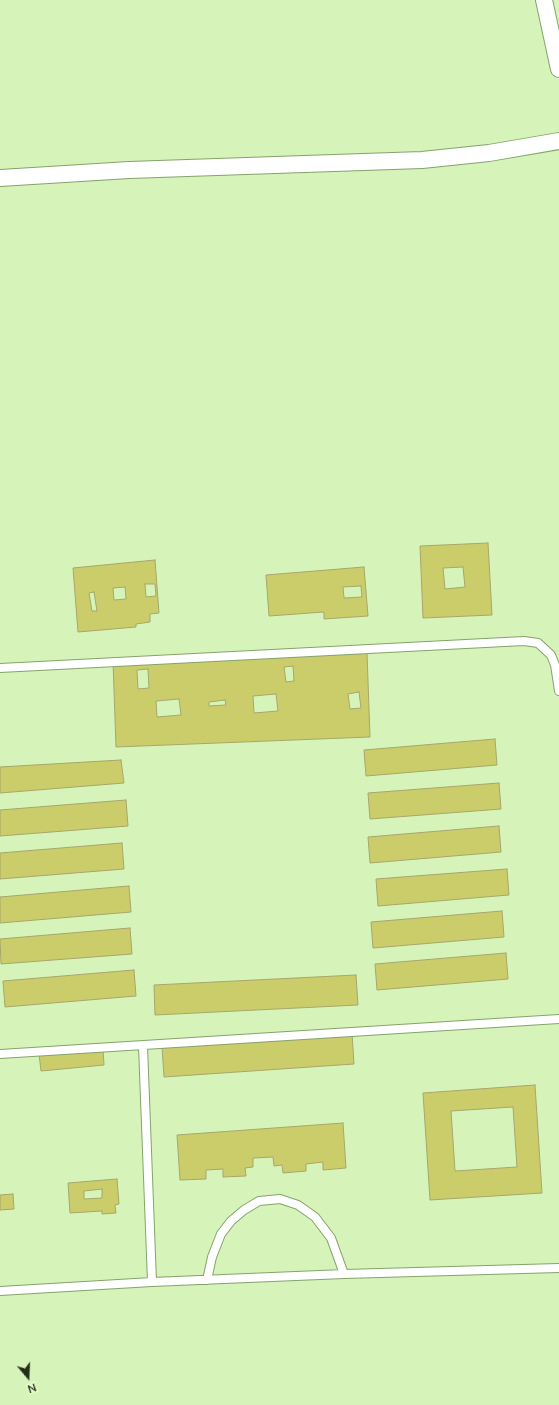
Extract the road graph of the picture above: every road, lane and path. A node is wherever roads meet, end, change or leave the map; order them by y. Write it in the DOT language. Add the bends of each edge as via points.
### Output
graph roads {
  1 [pos="544,0"];
  2 [pos="559,68"];
  3 [pos="559,141"];
  4 [pos="0,178"];
  5 [pos="0,668"];
  6 [pos="559,691"];
  7 [pos="559,1019"];
  8 [pos="143,1046"];
  9 [pos="0,1054"];
  10 [pos="559,1268"];
  11 [pos="344,1274"];
  12 [pos="208,1280"];
  13 [pos="152,1282"];
  14 [pos="0,1291"];
  1 -- 2 [label="street"];
  3 -- 4 [label="street" via="489,153 422,160 129,170"];
  5 -- 6 [label="lane" via="524,641 538,643 551,655 556,665"];
  7 -- 8 [label="lane"];
  8 -- 9 [label="lane"];
  8 -- 13 [label="lane"];
  10 -- 11 [label="lane"];
  11 -- 12 [label="lane"];
  11 -- 12 [label="lane" via="331,1238 315,1217 298,1205 280,1199 259,1201 231,1221 221,1234 212,1257"];
  12 -- 13 [label="lane"];
  13 -- 14 [label="lane"];
}
